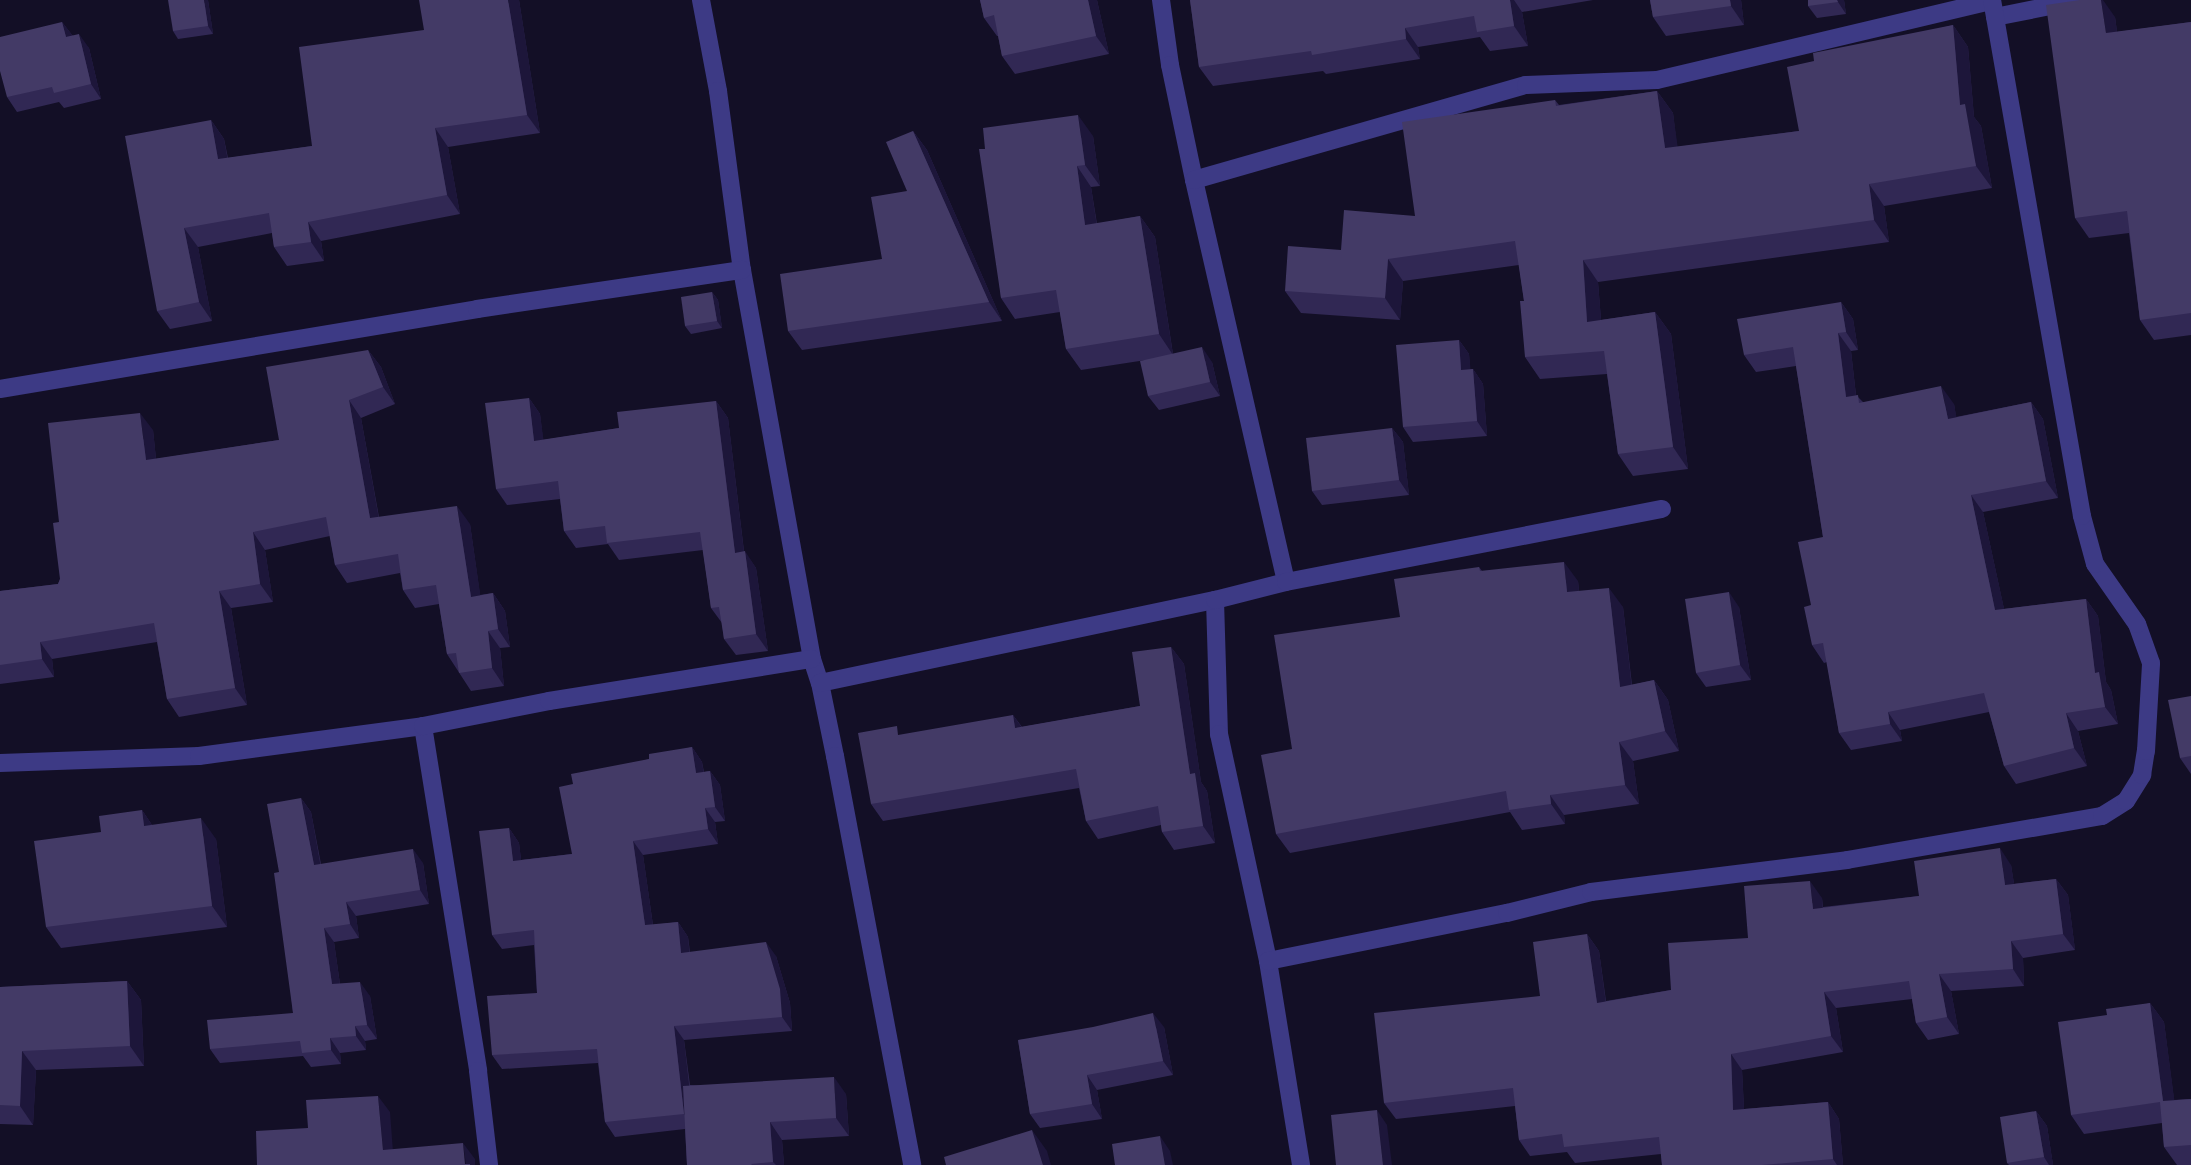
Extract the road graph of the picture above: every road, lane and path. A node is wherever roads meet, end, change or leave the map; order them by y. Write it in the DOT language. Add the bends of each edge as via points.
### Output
graph roads {
  1 [pos="701,0"];
  2 [pos="1161,0"];
  3 [pos="2080,0"];
  4 [pos="1993,6"];
  5 [pos="1194,180"];
  6 [pos="742,270"];
  7 [pos="0,389"];
  8 [pos="1662,509"];
  9 [pos="1286,582"];
  10 [pos="1215,600"];
  11 [pos="812,659"];
  12 [pos="820,682"];
  13 [pos="423,726"];
  14 [pos="0,763"];
  15 [pos="1268,961"];
  16 [pos="489,1165"];
  17 [pos="912,1165"];
  18 [pos="1301,1165"];
  1 -- 6 [label="street"];
  2 -- 5 [label="street"];
  3 -- 4 [label="street"];
  4 -- 5 [label="street" via="1657,80 1526,85"];
  4 -- 15 [label="street" via="2082,516 2095,564 2137,624 2151,663 2142,775 2126,801 2102,816 1847,860 1591,892"];
  5 -- 9 [label="street"];
  6 -- 7 [label="street"];
  6 -- 11 [label="street"];
  8 -- 9 [label="street"];
  9 -- 10 [label="street"];
  10 -- 12 [label="street"];
  10 -- 15 [label="street" via="1219,734"];
  11 -- 12 [label="street"];
  11 -- 13 [label="street"];
  12 -- 17 [label="street"];
  13 -- 14 [label="street" via="199,756"];
  13 -- 16 [label="street"];
  15 -- 18 [label="street"];
}
